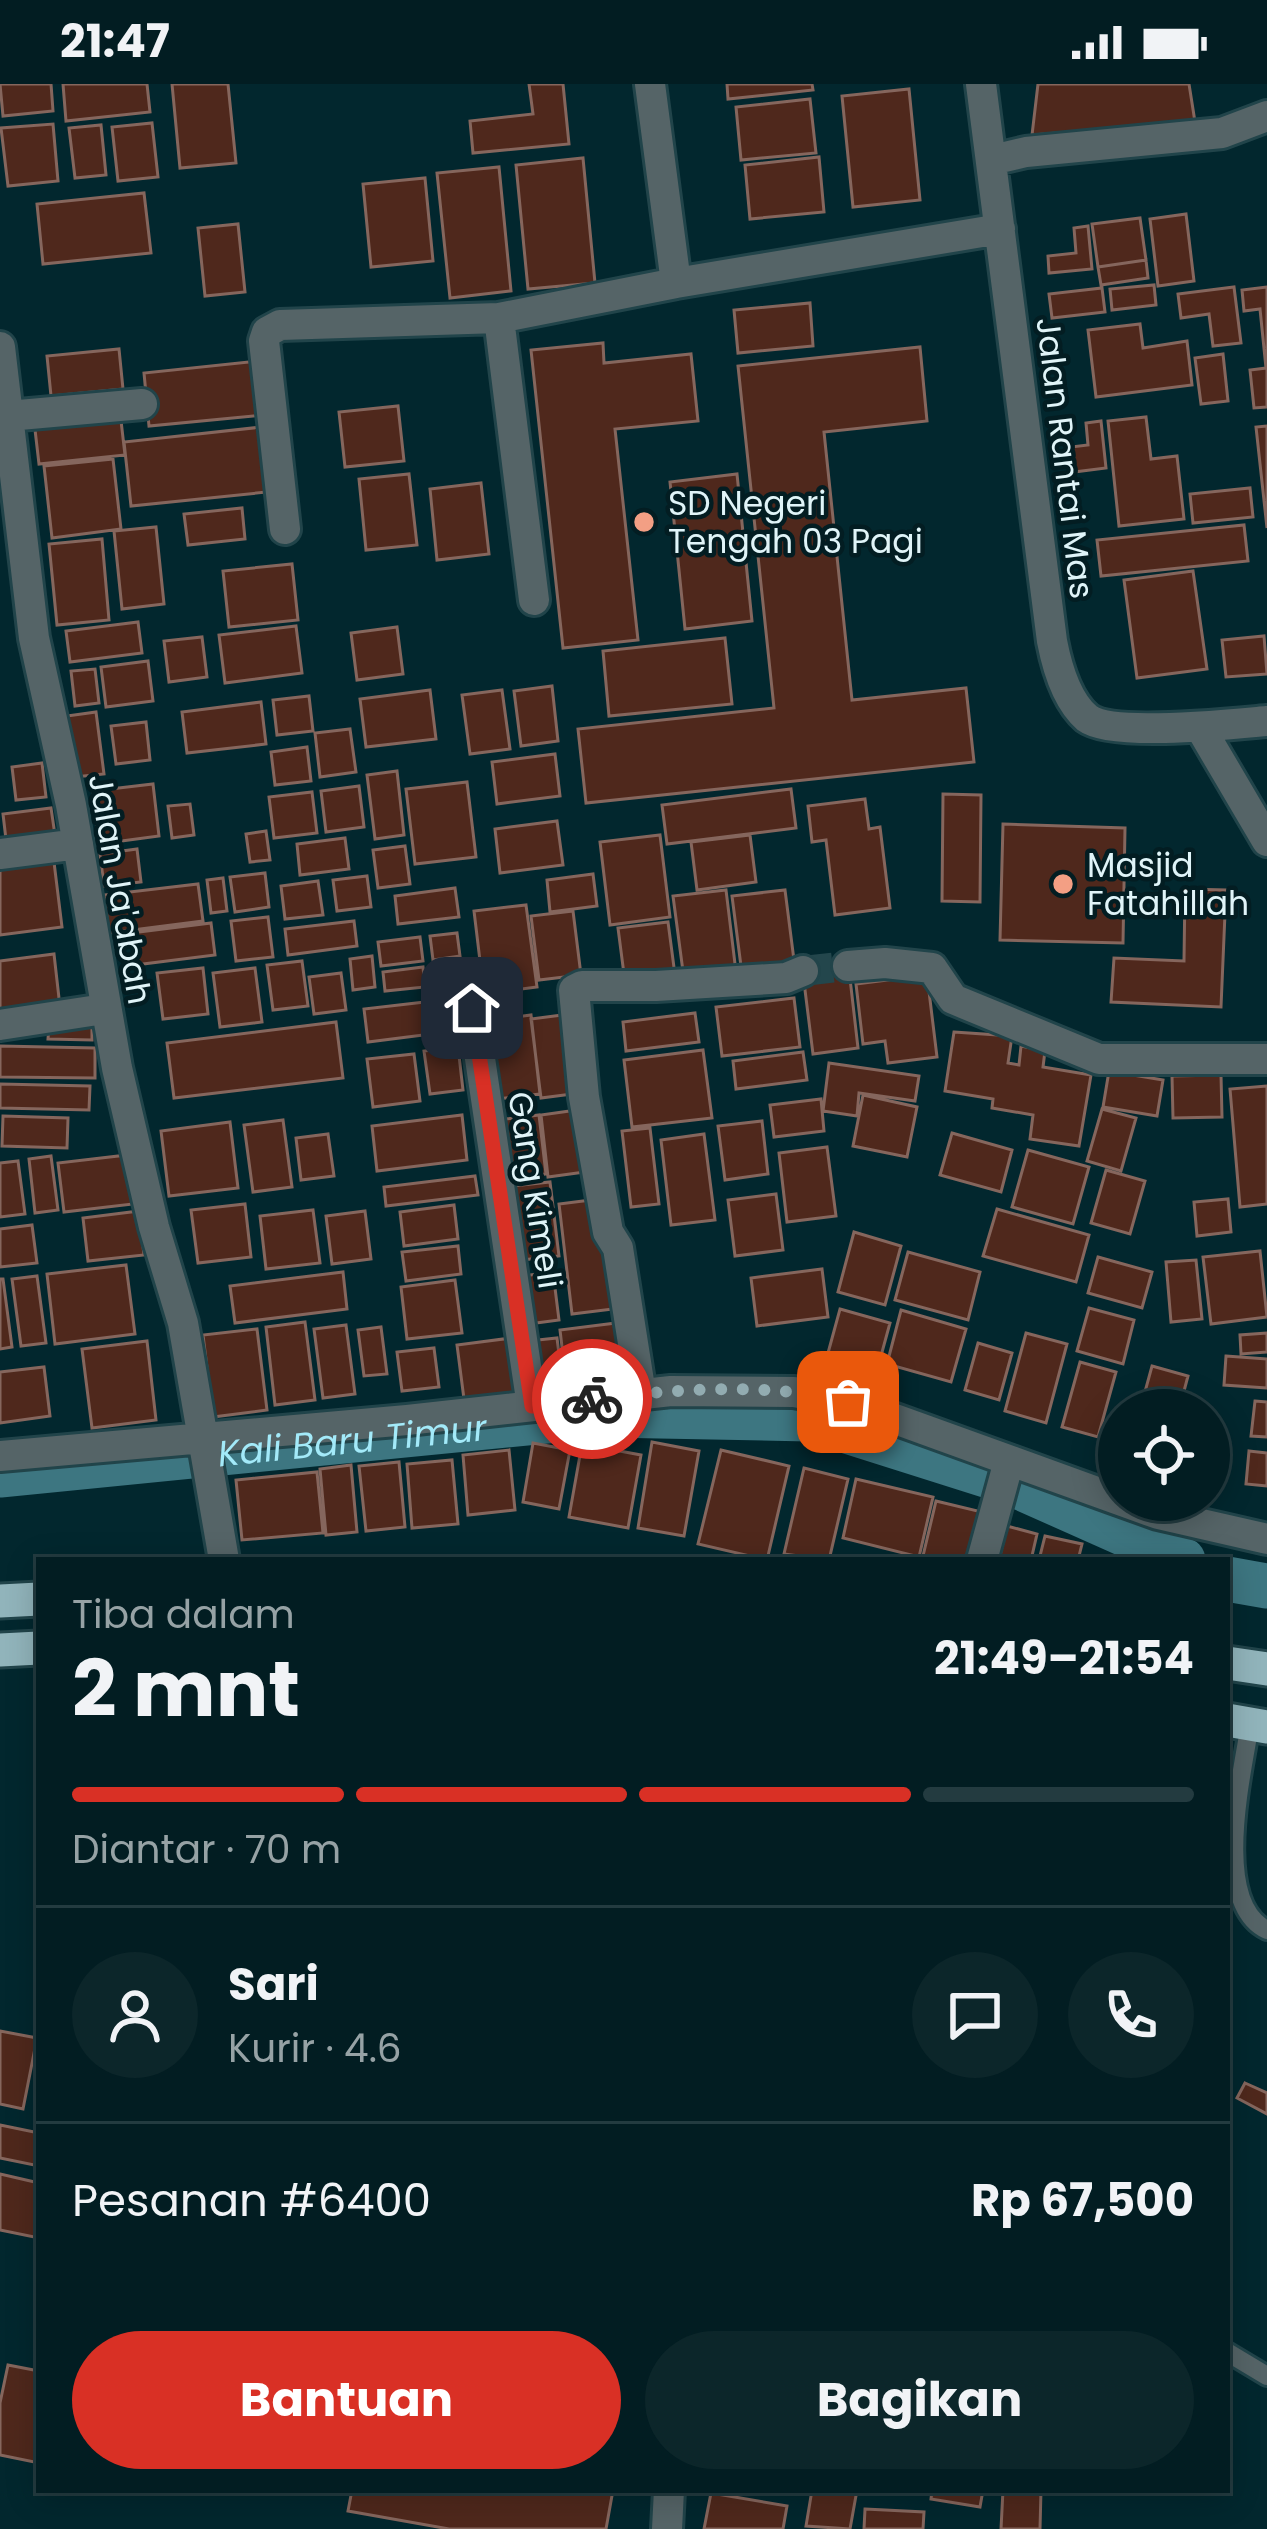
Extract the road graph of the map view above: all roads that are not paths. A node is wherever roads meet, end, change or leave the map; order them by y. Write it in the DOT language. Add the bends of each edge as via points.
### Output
graph roads {
  1 [pos="650,84"];
  2 [pos="981,84"];
  3 [pos="1267,116"];
  4 [pos="992,160"];
  5 [pos="1000,229"];
  6 [pos="676,283"];
  7 [pos="499,318"];
  8 [pos="0,347"];
  9 [pos="142,404"];
  10 [pos="8,416"];
  11 [pos="285,530"];
  12 [pos="534,600"];
  13 [pos="1267,721"];
  14 [pos="1200,727"];
  15 [pos="1267,841"];
  16 [pos="78,844"];
  17 [pos="0,854"];
  18 [pos="848,966"];
  19 [pos="803,971"];
  20 [pos="469,985"];
  21 [pos="104,1009"];
  22 [pos="0,1025"];
  23 [pos="1267,1059"];
  24 [pos="641,1394"];
  25 [pos="532,1406"];
  26 [pos="206,1442"];
  27 [pos="0,1456"];
  28 [pos="1008,1466"];
  29 [pos="1098,1494"];
  30 [pos="1189,1521"];
  31 [pos="1267,1539"];
  32 [pos="224,1557"];
  33 [pos="983,1557"];
  34 [pos="36,1599"];
  35 [pos="0,1601"];
  36 [pos="36,1648"];
  37 [pos="0,1650"];
  38 [pos="1230,1663"];
  39 [pos="1267,1669"];
  40 [pos="1248,1724"];
  41 [pos="1267,1930"];
  42 [pos="1230,2355"];
  43 [pos="1267,2376"];
  44 [pos="669,2493"];
  45 [pos="667,2529"];
  1 -- 6 [label="street"];
  2 -- 4 [label="street, Jalan Rantai Mas"];
  3 -- 4 [label="street" via="1222,133"];
  4 -- 5 [label="street, Jalan Rantai Mas"];
  5 -- 6 [label="street"];
  5 -- 14 [label="street, Jalan Rantai Mas" via="1061,676 1090,720"];
  6 -- 7 [label="street"];
  7 -- 11 [label="street" via="280,325 267,332"];
  7 -- 12 [label="street"];
  8 -- 10 [label="street, Jalan Ja'abah"];
  9 -- 10 [label="street"];
  10 -- 16 [label="street, Jalan Ja'abah" via="34,638"];
  13 -- 14 [label="street"];
  14 -- 15 [label="street"];
  16 -- 17 [label="street"];
  16 -- 21 [label="street, Jalan Ja'abah"];
  18 -- 23 [label="street" via="932,968 953,999 1099,1058"];
  19 -- 24 [label="street" via="574,990 588,1119"];
  20 -- 25 [label="street, Gang Kimeli"];
  21 -- 22 [label="street"];
  21 -- 26 [label="street, Jalan Ja'abah"];
  24 -- 25 [label="street"];
  24 -- 28 [label="street" via="822,1395"];
  25 -- 26 [label="street"];
  26 -- 27 [label="street"];
  26 -- 32 [label="street, Jalan Ja'abah"];
  28 -- 29 [label="street"];
  28 -- 33 [label="street"];
  30 -- 31 [label="street"];
  34 -- 35 [label="highway"];
  36 -- 37 [label="highway"];
  38 -- 39 [label="highway"];
  40 -- 41 [label="lane" via="1233,1873 1242,1908"];
  42 -- 43 [label="lane"];
  44 -- 45 [label="street"];
}
